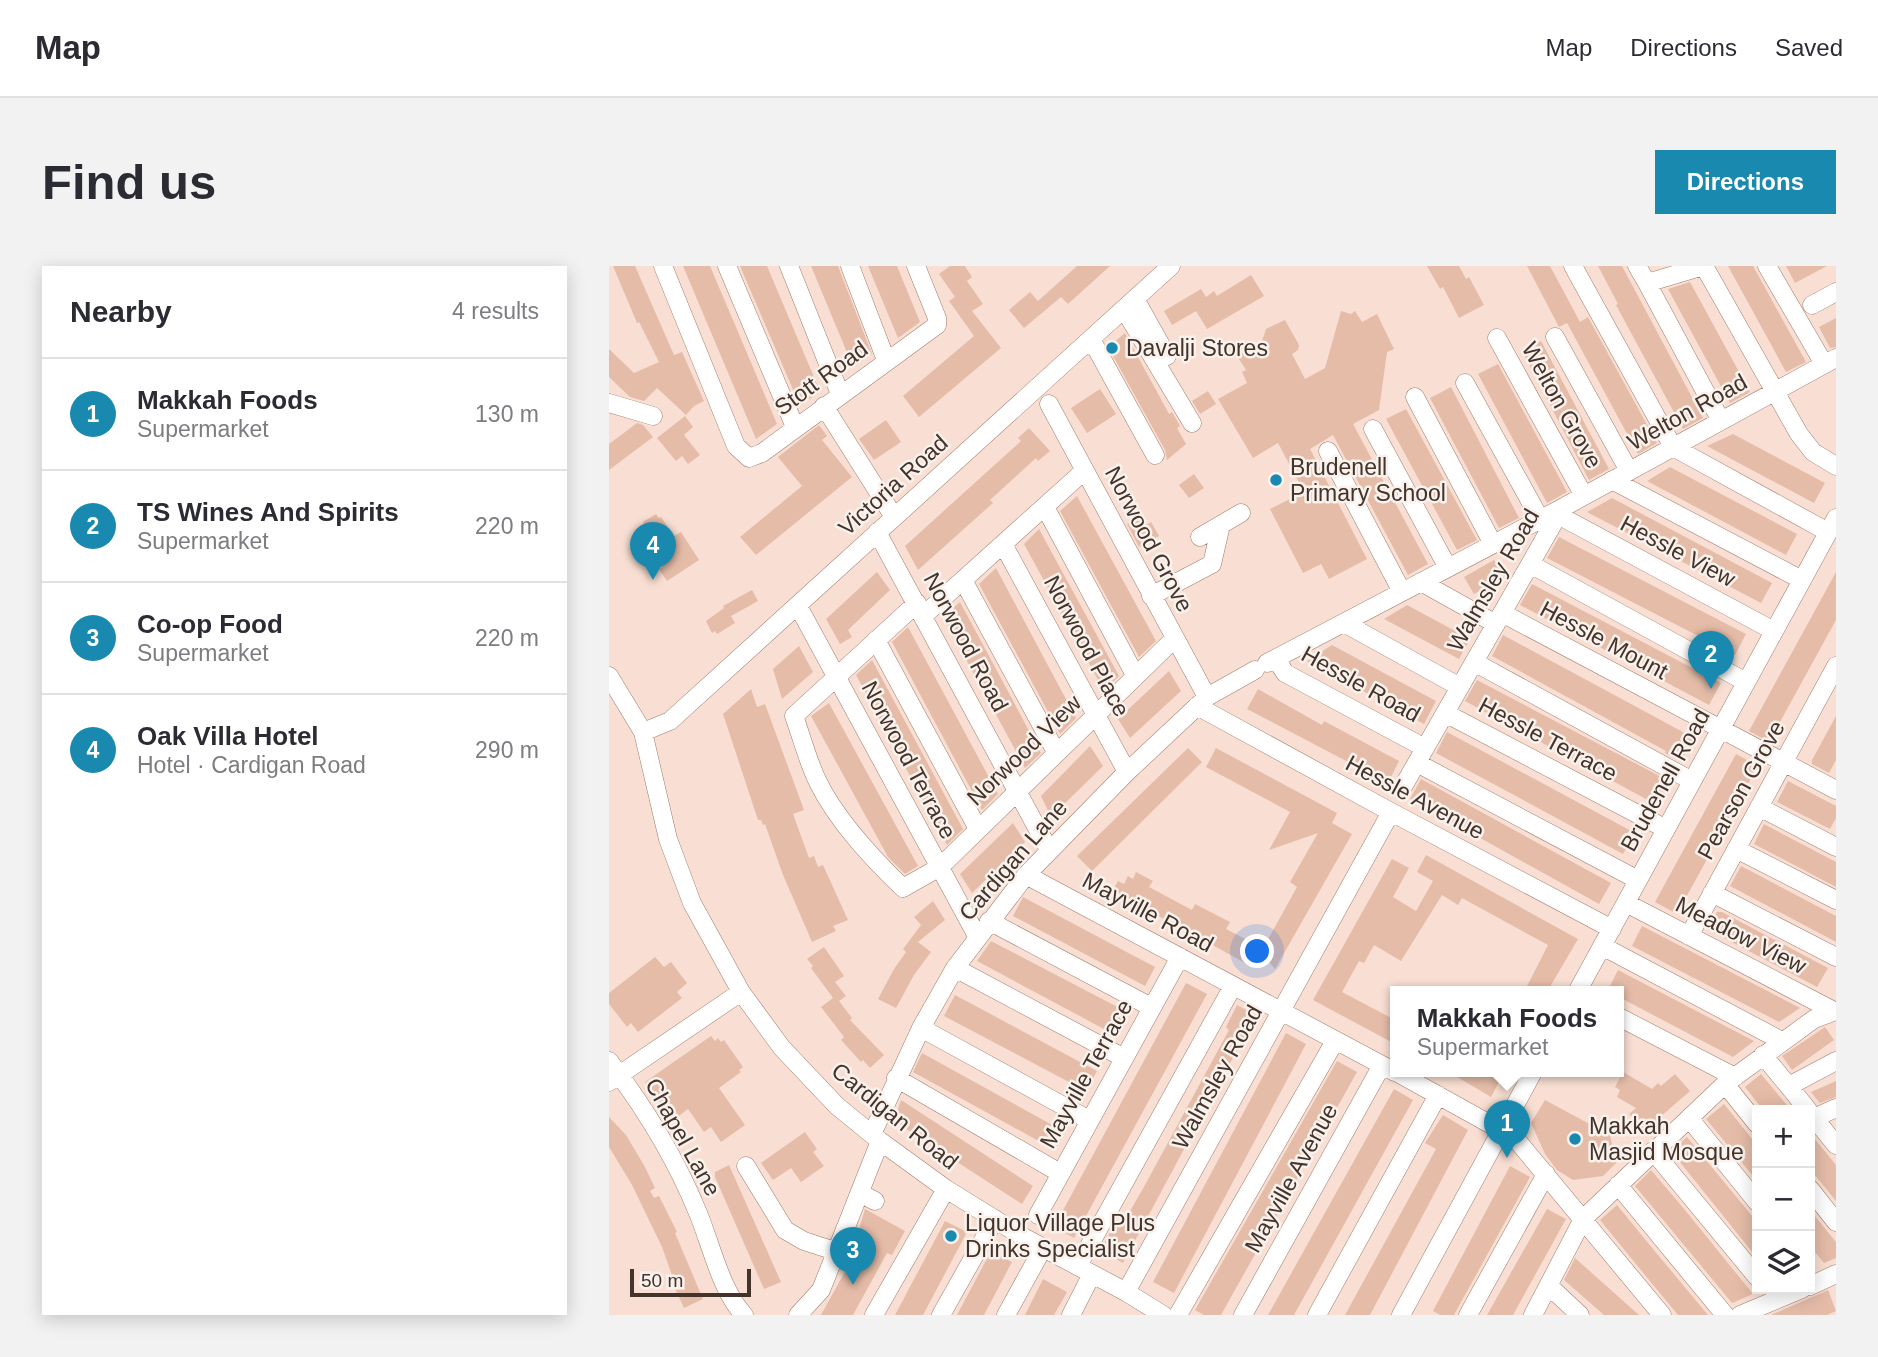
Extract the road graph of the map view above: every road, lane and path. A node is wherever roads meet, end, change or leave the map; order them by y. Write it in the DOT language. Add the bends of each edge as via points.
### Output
graph roads {
  1 [pos="663,266"];
  2 [pos="727,266"];
  3 [pos="789,266"];
  4 [pos="850,266"];
  5 [pos="916,266"];
  6 [pos="1573,266"];
  7 [pos="1637,266"];
  8 [pos="1704,266"];
  9 [pos="1767,266"];
  10 [pos="1164,268"];
  11 [pos="1647,283"];
  12 [pos="1836,292"];
  13 [pos="1129,304"];
  14 [pos="1812,305"];
  15 [pos="1555,337"];
  16 [pos="1497,338"];
  17 [pos="1091,339"];
  18 [pos="1167,356"];
  19 [pos="886,360"];
  20 [pos="1830,361"];
  21 [pos="1465,383"];
  22 [pos="1775,392"];
  23 [pos="841,394"];
  24 [pos="1415,397"];
  25 [pos="609,402"];
  26 [pos="1049,404"];
  27 [pos="824,406"];
  28 [pos="653,416"];
  29 [pos="1721,421"];
  30 [pos="1192,424"];
  31 [pos="795,427"];
  32 [pos="1373,429"];
  33 [pos="1673,447"];
  34 [pos="1328,451"];
  35 [pos="1155,455"];
  36 [pos="1836,466"];
  37 [pos="1084,471"];
  38 [pos="1629,471"];
  39 [pos="1612,480"];
  40 [pos="1584,496"];
  41 [pos="1045,507"];
  42 [pos="1560,511"];
  43 [pos="1241,513"];
  44 [pos="894,517"];
  45 [pos="1540,519"];
  46 [pos="1221,525"];
  47 [pos="1832,525"];
  48 [pos="877,532"];
  49 [pos="1200,537"];
  50 [pos="1003,544"];
  51 [pos="1493,544"];
  52 [pos="1530,564"];
  53 [pos="1448,568"];
  54 [pos="963,580"];
  55 [pos="1802,580"];
  56 [pos="1420,582"];
  57 [pos="1402,592"];
  58 [pos="1151,596"];
  59 [pos="798,606"];
  60 [pos="921,609"];
  61 [pos="1499,618"];
  62 [pos="1344,623"];
  63 [pos="1774,631"];
  64 [pos="1174,639"];
  65 [pos="876,640"];
  66 [pos="1474,662"];
  67 [pos="1266,664"];
  68 [pos="1836,666"];
  69 [pos="1135,675"];
  70 [pos="609,676"];
  71 [pos="837,677"];
  72 [pos="1746,682"];
  73 [pos="1460,687"];
  74 [pos="1202,702"];
  75 [pos="1445,713"];
  76 [pos="1095,714"];
  77 [pos="1720,730"];
  78 [pos="643,732"];
  79 [pos="1056,752"];
  80 [pos="1421,756"];
  81 [pos="1783,762"];
  82 [pos="1127,772"];
  83 [pos="1692,781"];
  84 [pos="1404,785"];
  85 [pos="1017,790"];
  86 [pos="1836,790"];
  87 [pos="1759,807"];
  88 [pos="1391,812"];
  89 [pos="978,829"];
  90 [pos="1666,829"];
  91 [pos="1836,847"];
  92 [pos="1736,849"];
  93 [pos="1049,850"];
  94 [pos="940,867"];
  95 [pos="1026,875"];
  96 [pos="1638,880"];
  97 [pos="1712,893"];
  98 [pos="1836,900"];
  99 [pos="1626,903"];
  100 [pos="989,921"];
  101 [pos="1612,929"];
  102 [pos="978,936"];
  103 [pos="1689,936"];
  104 [pos="1602,946"];
  105 [pos="1180,957"];
  106 [pos="1836,957"];
  107 [pos="955,968"];
  108 [pos="1233,986"];
  109 [pos="1580,986"];
  110 [pos="741,992"];
  111 [pos="1151,1007"];
  112 [pos="1282,1011"];
  113 [pos="1835,1011"];
  114 [pos="1624,1020"];
  115 [pos="921,1028"];
  116 [pos="1335,1041"];
  117 [pos="1782,1041"];
  118 [pos="1763,1055"];
  119 [pos="1123,1058"];
  120 [pos="1836,1061"];
  121 [pos="609,1062"];
  122 [pos="1390,1069"];
  123 [pos="1390,1072"];
  124 [pos="1404,1077"];
  125 [pos="1530,1077"];
  126 [pos="897,1078"];
  127 [pos="615,1079"];
  128 [pos="1730,1080"];
  129 [pos="1789,1086"];
  130 [pos="1438,1095"];
  131 [pos="1803,1105"];
  132 [pos="1836,1108"];
  133 [pos="1815,1113"];
  134 [pos="1752,1116"];
  135 [pos="1689,1118"];
  136 [pos="1089,1120"];
  137 [pos="1815,1120"];
  138 [pos="1502,1129"];
  139 [pos="876,1138"];
  140 [pos="1836,1145"];
  141 [pos="1653,1151"];
  142 [pos="745,1166"];
  143 [pos="1060,1173"];
  144 [pos="1546,1174"];
  145 [pos="1618,1185"];
  146 [pos="946,1189"];
  147 [pos="1815,1195"];
  148 [pos="1752,1196"];
  149 [pos="1038,1215"];
  150 [pos="995,1219"];
  151 [pos="1583,1219"];
  152 [pos="1836,1222"];
  153 [pos="1043,1248"];
  154 [pos="838,1252"];
  155 [pos="1085,1270"];
  156 [pos="1752,1272"];
  157 [pos="1549,1286"];
  158 [pos="1771,1294"];
  159 [pos="1132,1302"];
  160 [pos="744,1315"];
  161 [pos="798,1315"];
  162 [pos="874,1315"];
  163 [pos="941,1315"];
  164 [pos="1006,1315"];
  165 [pos="1071,1315"];
  166 [pos="1163,1315"];
  167 [pos="1178,1315"];
  168 [pos="1243,1315"];
  169 [pos="1317,1315"];
  170 [pos="1401,1315"];
  171 [pos="1468,1315"];
  172 [pos="1533,1315"];
  173 [pos="1580,1315"];
  174 [pos="1662,1315"];
  175 [pos="1725,1315"];
  176 [pos="1740,1315"];
  1 -- 31 [label="street, Stott Road" via="736,446 749,458"];
  2 -- 31 [label="street"];
  3 -- 23 [label="street"];
  4 -- 19 [label="street"];
  5 -- 19 [label="street, Stott Road" via="937,325"];
  6 -- 33 [label="street"];
  7 -- 11 [label="street"];
  8 -- 11 [label="street"];
  8 -- 22 [label="street"];
  9 -- 20 [label="street"];
  10 -- 13 [label="street, Victoria Road"];
  11 -- 29 [label="street"];
  12 -- 14 [label="street"];
  13 -- 17 [label="street, Victoria Road"];
  13 -- 18 [label="street"];
  13 -- 30 [label="street"];
  15 -- 38 [label="street"];
  16 -- 40 [label="street, Welton Grove"];
  17 -- 35 [label="street"];
  17 -- 44 [label="street, Victoria Road"];
  19 -- 23 [label="street, Stott Road"];
  20 -- 22 [label="street, Welton Road"];
  21 -- 45 [label="street"];
  22 -- 29 [label="street, Welton Road"];
  22 -- 36 [label="street" via="1813,452"];
  23 -- 27 [label="street, Stott Road"];
  24 -- 51 [label="street"];
  25 -- 28 [label="street"];
  26 -- 37 [label="street, Norwood Grove"];
  27 -- 31 [label="street, Stott Road"];
  27 -- 44 [label="street"];
  29 -- 33 [label="street, Welton Road"];
  32 -- 53 [label="street"];
  33 -- 38 [label="street, Welton Road"];
  33 -- 47 [label="street"];
  34 -- 57 [label="street"];
  37 -- 41 [label="street"];
  37 -- 58 [label="street, Norwood Grove"];
  38 -- 39 [label="street, Welton Road"];
  39 -- 40 [label="street, Welton Road"];
  39 -- 55 [label="street"];
  40 -- 42 [label="street, Welton Road"];
  41 -- 50 [label="street"];
  41 -- 69 [label="street"];
  42 -- 45 [label="street, Cardigan Lane"];
  42 -- 52 [label="street, Walmsley Road"];
  42 -- 63 [label="street, Hessle View"];
  43 -- 46 [label="street"];
  44 -- 48 [label="street, Victoria Road"];
  45 -- 51 [label="street, Cardigan Lane"];
  46 -- 49 [label="street"];
  46 -- 58 [label="street" via="1212,564"];
  47 -- 55 [label="street, Brudenell Road"];
  48 -- 59 [label="street, Victoria Road"];
  48 -- 60 [label="street, Norwood Road"];
  50 -- 54 [label="street"];
  50 -- 76 [label="street, Norwood Place"];
  51 -- 53 [label="street, Cardigan Lane"];
  52 -- 61 [label="street, Walmsley Road"];
  52 -- 72 [label="street"];
  53 -- 56 [label="street, Cardigan Lane"];
  54 -- 60 [label="street"];
  54 -- 79 [label="street"];
  55 -- 63 [label="street, Brudenell Road"];
  56 -- 57 [label="street, Cardigan Lane"];
  56 -- 61 [label="street, Hessle Mount"];
  57 -- 62 [label="street, Cardigan Lane"];
  58 -- 64 [label="street, Norwood Grove"];
  59 -- 71 [label="street, Norwood Terrace"];
  59 -- 78 [label="street, Victoria Road" via="670,721"];
  60 -- 65 [label="street"];
  60 -- 85 [label="street, Norwood Road"];
  61 -- 66 [label="street, Walmsley Road"];
  61 -- 77 [label="street, Hessle Mount"];
  62 -- 67 [label="street, Cardigan Lane"];
  62 -- 73 [label="street"];
  63 -- 72 [label="street, Brudenell Road"];
  64 -- 69 [label="street, Norwood View"];
  64 -- 74 [label="street, Norwood Grove"];
  65 -- 71 [label="street"];
  65 -- 89 [label="street"];
  66 -- 73 [label="street, Walmsley Road"];
  66 -- 83 [label="street"];
  67 -- 74 [label="street, Cardigan Lane"];
  67 -- 80 [label="street, Hessle Road"];
  68 -- 81 [label="street, Pearson Grove"];
  69 -- 76 [label="street, Norwood View"];
  70 -- 78 [label="street, Cardigan Road"];
  71 -- 94 [label="street, Norwood Terrace"];
  71 -- 94 [label="street, Norwood View" via="793,716 818,783 875,861 903,888"];
  72 -- 77 [label="street, Brudenell Road"];
  73 -- 75 [label="street, Walmsley Road"];
  74 -- 82 [label="street, Cardigan Lane"];
  74 -- 88 [label="street, Hessle Avenue"];
  75 -- 80 [label="street, Walmsley Road"];
  75 -- 90 [label="street, Hessle Terrace"];
  76 -- 79 [label="street, Norwood View"];
  76 -- 82 [label="street, Norwood Place"];
  77 -- 81 [label="street, Hessle Mount"];
  77 -- 83 [label="street, Brudenell Road"];
  78 -- 110 [label="street, Cardigan Road" via="668,839 692,903"];
  79 -- 85 [label="street, Norwood View"];
  80 -- 84 [label="street, Walmsley Road"];
  80 -- 96 [label="street, Hessle Road"];
  81 -- 86 [label="street, Hessle Mount"];
  81 -- 87 [label="street, Pearson Grove"];
  82 -- 93 [label="street, Cardigan Lane"];
  83 -- 90 [label="street, Brudenell Road"];
  85 -- 89 [label="street, Norwood View"];
  85 -- 93 [label="street, Norwood Road"];
  87 -- 91 [label="street"];
  87 -- 92 [label="street, Pearson Grove"];
  88 -- 101 [label="street, Hessle Avenue"];
  88 -- 112 [label="street, Walmsley Road"];
  89 -- 94 [label="street, Norwood View"];
  90 -- 96 [label="street, Brudenell Road"];
  92 -- 97 [label="street, Pearson Grove"];
  92 -- 98 [label="street"];
  93 -- 95 [label="street, Cardigan Lane"];
  94 -- 102 [label="street, Norwood Terrace"];
  95 -- 100 [label="street, Cardigan Lane"];
  95 -- 105 [label="street, Mayville Road"];
  96 -- 99 [label="street, Brudenell Road"];
  97 -- 103 [label="street, Pearson Grove"];
  97 -- 106 [label="street"];
  99 -- 101 [label="street, Brudenell Road"];
  99 -- 103 [label="street, Meadow View"];
  100 -- 102 [label="street, Cardigan Lane"];
  100 -- 111 [label="street"];
  101 -- 104 [label="street, Brudenell Road"];
  102 -- 107 [label="street, Cardigan Lane"];
  103 -- 113 [label="street, Meadow View"];
  104 -- 109 [label="street, Brudenell Road"];
  104 -- 117 [label="street"];
  105 -- 108 [label="street, Mayville Road"];
  105 -- 111 [label="street, Mayville Terrace"];
  107 -- 115 [label="street, Cardigan Lane"];
  107 -- 119 [label="street"];
  108 -- 112 [label="street, Mayville Road"];
  108 -- 155 [label="street"];
  110 -- 127 [label="street"];
  110 -- 139 [label="street, Cardigan Road" via="820,1090"];
  111 -- 119 [label="street, Mayville Terrace"];
  112 -- 116 [label="street, Mayville Road"];
  112 -- 159 [label="street, Walmsley Road"];
  113 -- 117 [label="street"];
  114 -- 128 [label="street"];
  115 -- 126 [label="street, Cardigan Lane"];
  115 -- 136 [label="street"];
  116 -- 122 [label="street, Mayville Road"];
  116 -- 167 [label="street"];
  117 -- 118 [label="street"];
  118 -- 128 [label="street"];
  118 -- 129 [label="street"];
  119 -- 136 [label="street, Mayville Terrace"];
  120 -- 129 [label="street"];
  121 -- 127 [label="street, Chapel Lane"];
  123 -- 168 [label="street, Mayville Avenue"];
  124 -- 130 [label="street, Mayville Road"];
  125 -- 138 [label="street"];
  126 -- 139 [label="street, Cardigan Lane"];
  126 -- 143 [label="street"];
  127 -- 160 [label="street, Chapel Lane" via="676,1163 730,1294"];
  128 -- 134 [label="street"];
  128 -- 135 [label="street"];
  129 -- 131 [label="street"];
  130 -- 138 [label="street, Mayville Road"];
  130 -- 169 [label="street"];
  132 -- 133 [label="street"];
  135 -- 141 [label="street"];
  135 -- 148 [label="street"];
  136 -- 143 [label="street, Mayville Terrace"];
  137 -- 140 [label="street"];
  138 -- 144 [label="street, Mayville Road"];
  138 -- 170 [label="street"];
  139 -- 146 [label="street, Cardigan Road"];
  139 -- 154 [label="street, Cardigan Lane" via="867,1197"];
  141 -- 145 [label="street"];
  141 -- 156 [label="street"];
  142 -- 154 [label="street" via="785,1230"];
  143 -- 149 [label="street, Mayville Terrace"];
  144 -- 151 [label="street, Mayville Road"];
  144 -- 171 [label="street"];
  145 -- 151 [label="street"];
  145 -- 175 [label="street"];
  146 -- 150 [label="street, Cardigan Road"];
  146 -- 162 [label="street"];
  147 -- 152 [label="street"];
  150 -- 153 [label="street, Cardigan Road"];
  150 -- 163 [label="street"];
  151 -- 157 [label="street"];
  151 -- 174 [label="street, Mayville Road"];
  153 -- 155 [label="street, Cardigan Road"];
  153 -- 164 [label="street"];
  154 -- 161 [label="street, Cardigan Lane" via="821,1290"];
  155 -- 159 [label="street, Cardigan Road"];
  155 -- 165 [label="street"];
  157 -- 172 [label="street"];
  157 -- 173 [label="street"];
  158 -- 176 [label="street"];
  159 -- 166 [label="street, Cardigan Road"];
}
